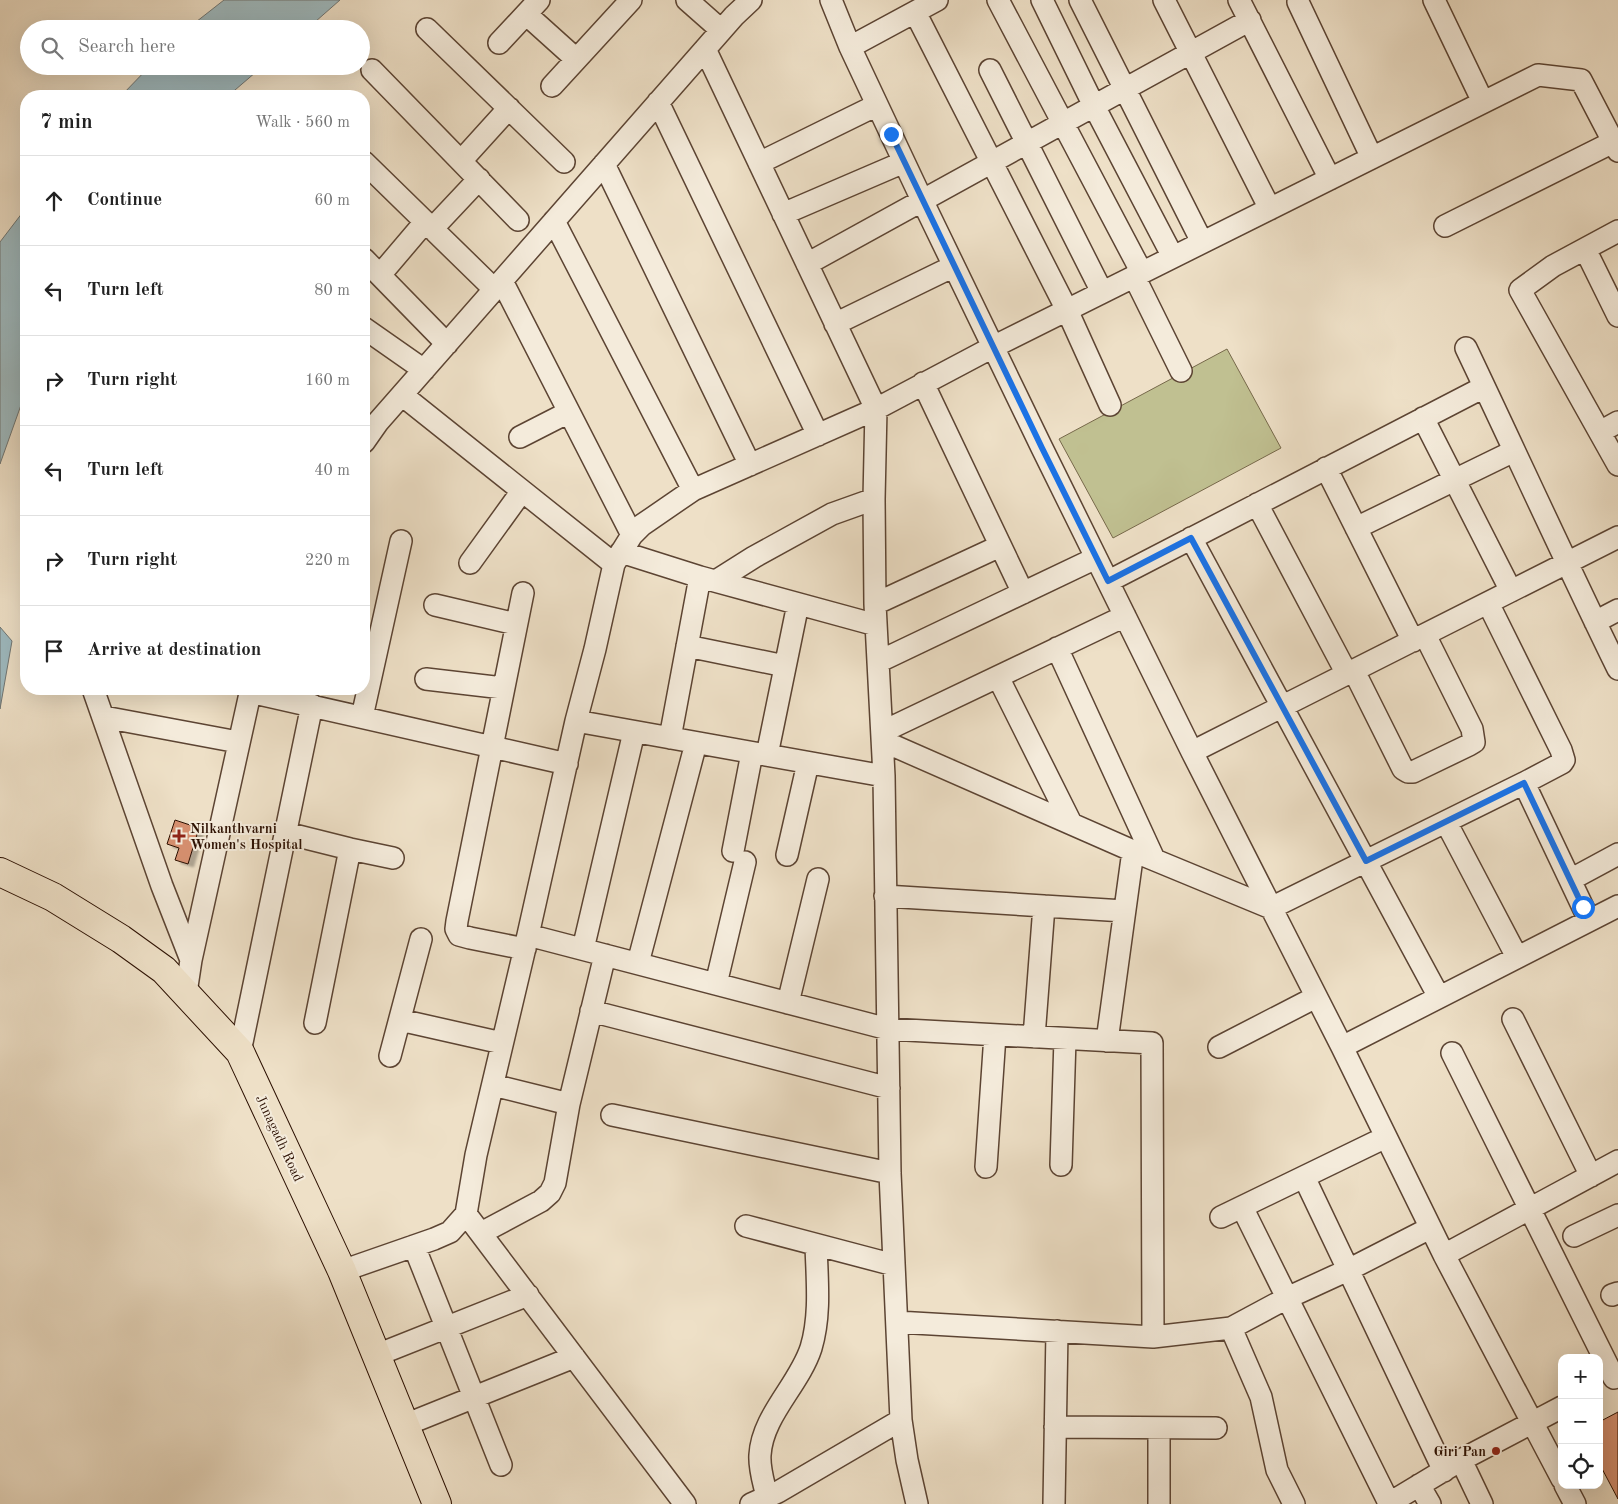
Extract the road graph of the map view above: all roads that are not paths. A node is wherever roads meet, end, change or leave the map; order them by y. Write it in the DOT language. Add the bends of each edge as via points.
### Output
graph roads {
  1 [pos="630,0"];
  2 [pos="687,0"];
  3 [pos="751,0"];
  4 [pos="831,0"];
  5 [pos="937,0"];
  6 [pos="998,0"];
  7 [pos="1042,0"];
  8 [pos="1080,0"];
  9 [pos="1164,0"];
  10 [pos="1239,0"];
  11 [pos="1434,0"];
  12 [pos="1298,2"];
  13 [pos="532,7"];
  14 [pos="915,12"];
  15 [pos="1250,20"];
  16 [pos="427,29"];
  17 [pos="721,30"];
  18 [pos="499,43"];
  19 [pos="850,47"];
  20 [pos="705,49"];
  21 [pos="1191,53"];
  22 [pos="576,59"];
  23 [pos="372,70"];
  24 [pos="990,70"];
  25 [pos="552,86"];
  26 [pos="1125,89"];
  27 [pos="658,102"];
  28 [pos="1483,102"];
  29 [pos="877,105"];
  30 [pos="1094,106"];
  31 [pos="508,108"];
  32 [pos="1063,123"];
  33 [pos="1026,143"];
  34 [pos="1616,147"];
  35 [pos="1372,158"];
  36 [pos="461,161"];
  37 [pos="564,162"];
  38 [pos="904,162"];
  39 [pos="992,162"];
  40 [pos="759,163"];
  41 [pos="604,164"];
  42 [pos="370,168"];
  43 [pos="479,179"];
  44 [pos="1330,179"];
  45 [pos="922,200"];
  46 [pos="1270,209"];
  47 [pos="783,214"];
  48 [pos="518,220"];
  49 [pos="554,220"];
  50 [pos="429,225"];
  51 [pos="1445,226"];
  52 [pos="1618,231"];
  53 [pos="1202,242"];
  54 [pos="1585,249"];
  55 [pos="1173,258"];
  56 [pos="807,264"];
  57 [pos="370,265"];
  58 [pos="954,266"];
  59 [pos="1138,274"];
  60 [pos="380,275"];
  61 [pos="498,285"];
  62 [pos="1102,292"];
  63 [pos="1067,310"];
  64 [pos="1618,316"];
  65 [pos="835,324"];
  66 [pos="370,332"];
  67 [pos="447,344"];
  68 [pos="993,347"];
  69 [pos="1466,348"];
  70 [pos="424,370"];
  71 [pos="1180,371"];
  72 [pos="923,384"];
  73 [pos="1484,386"];
  74 [pos="402,395"];
  75 [pos="1110,405"];
  76 [pos="876,409"];
  77 [pos="569,412"];
  78 [pos="371,417"];
  79 [pos="1423,418"];
  80 [pos="1609,427"];
  81 [pos="818,435"];
  82 [pos="520,437"];
  83 [pos="1514,451"];
  84 [pos="750,465"];
  85 [pos="1618,465"];
  86 [pos="1326,468"];
  87 [pos="1455,480"];
  88 [pos="693,490"];
  89 [pos="522,491"];
  90 [pos="874,498"];
  91 [pos="1257,504"];
  92 [pos="1356,528"];
  93 [pos="1618,537"];
  94 [pos="1191,538"];
  95 [pos="401,541"];
  96 [pos="1000,546"];
  97 [pos="622,550"];
  98 [pos="1096,558"];
  99 [pos="470,562"];
  100 [pos="1566,563"];
  101 [pos="708,579"];
  102 [pos="1108,581"];
  103 [pos="1511,591"];
  104 [pos="523,592"];
  105 [pos="1023,593"];
  106 [pos="1488,603"];
  107 [pos="798,604"];
  108 [pos="875,604"];
  109 [pos="435,605"];
  110 [pos="1618,610"];
  111 [pos="1125,616"];
  112 [pos="1595,622"];
  113 [pos="516,624"];
  114 [pos="876,625"];
  115 [pos="1419,638"];
  116 [pos="687,646"];
  117 [pos="1057,648"];
  118 [pos="878,662"];
  119 [pos="785,666"];
  120 [pos="1618,669"];
  121 [pos="1350,672"];
  122 [pos="998,676"];
  123 [pos="426,679"];
  124 [pos="370,681"];
  125 [pos="503,688"];
  126 [pos="95,695"];
  127 [pos="249,695"];
  128 [pos="269,695"];
  129 [pos="367,695"];
  130 [pos="312,706"];
  131 [pos="1282,707"];
  132 [pos="104,717"];
  133 [pos="362,717"];
  134 [pos="576,721"];
  135 [pos="634,732"];
  136 [pos="882,736"];
  137 [pos="670,738"];
  138 [pos="238,742"];
  139 [pos="696,743"];
  140 [pos="491,746"];
  141 [pos="1192,752"];
  142 [pos="759,754"];
  143 [pos="808,763"];
  144 [pos="567,764"];
  145 [pos="884,776"];
  146 [pos="1524,783"];
  147 [pos="1446,822"];
  148 [pos="1071,823"];
  149 [pos="286,833"];
  150 [pos="350,850"];
  151 [pos="1133,851"];
  152 [pos="1618,854"];
  153 [pos="787,855"];
  154 [pos="393,858"];
  155 [pos="1154,860"];
  156 [pos="1366,861"];
  157 [pos="0,872"];
  158 [pos="818,880"];
  159 [pos="1570,880"];
  160 [pos="885,896"];
  161 [pos="1044,906"];
  162 [pos="1618,906"];
  163 [pos="1270,908"];
  164 [pos="1124,911"];
  165 [pos="1589,920"];
  166 [pos="421,939"];
  167 [pos="526,942"];
  168 [pos="583,949"];
  169 [pos="604,955"];
  170 [pos="1517,957"];
  171 [pos="191,960"];
  172 [pos="638,964"];
  173 [pos="716,984"];
  174 [pos="186,993"];
  175 [pos="1316,996"];
  176 [pos="1440,997"];
  177 [pos="788,1003"];
  178 [pos="591,1011"];
  179 [pos="1513,1019"];
  180 [pos="400,1020"];
  181 [pos="315,1023"];
  182 [pos="888,1029"];
  183 [pos="995,1035"];
  184 [pos="1034,1037"];
  185 [pos="1066,1038"];
  186 [pos="1107,1041"];
  187 [pos="502,1043"];
  188 [pos="1218,1047"];
  189 [pos="1342,1048"];
  190 [pos="240,1052"];
  191 [pos="1452,1053"];
  192 [pos="390,1056"];
  193 [pos="493,1085"];
  194 [pos="889,1088"];
  195 [pos="569,1104"];
  196 [pos="612,1115"];
  197 [pos="1386,1137"];
  198 [pos="1618,1161"];
  199 [pos="1061,1165"];
  200 [pos="986,1167"];
  201 [pos="890,1173"];
  202 [pos="1591,1176"];
  203 [pos="1304,1177"];
  204 [pos="1242,1207"];
  205 [pos="1530,1209"];
  206 [pos="466,1214"];
  207 [pos="1618,1214"];
  208 [pos="1221,1217"];
  209 [pos="746,1226"];
  210 [pos="1430,1228"];
  211 [pos="481,1234"];
  212 [pos="1574,1236"];
  213 [pos="816,1245"];
  214 [pos="414,1246"];
  215 [pos="1444,1255"];
  216 [pos="894,1265"];
  217 [pos="1348,1270"];
  218 [pos="342,1271"];
  219 [pos="528,1296"];
  220 [pos="1287,1298"];
  221 [pos="897,1322"];
  222 [pos="447,1328"];
  223 [pos="1231,1328"];
  224 [pos="1057,1331"];
  225 [pos="1153,1337"];
  226 [pos="377,1355"];
  227 [pos="574,1357"];
  228 [pos="1610,1380"];
  229 [pos="474,1397"];
  230 [pos="1558,1409"];
  231 [pos="901,1420"];
  232 [pos="1532,1423"];
  233 [pos="405,1425"];
  234 [pos="1055,1427"];
  235 [pos="1159,1428"];
  236 [pos="1216,1428"];
  237 [pos="501,1464"];
  238 [pos="1452,1466"];
  239 [pos="1558,1472"];
  240 [pos="1419,1485"];
  241 [pos="1567,1489"];
  242 [pos="771,1499"];
  243 [pos="437,1504"];
  244 [pos="685,1504"];
  245 [pos="917,1504"];
  246 [pos="1054,1504"];
  247 [pos="1159,1504"];
  248 [pos="1294,1504"];
  249 [pos="1389,1504"];
  250 [pos="1430,1504"];
  251 [pos="1482,1504"];
  252 [pos="1574,1504"];
  1 -- 22 [label="street"];
  2 -- 17 [label="street"];
  3 -- 17 [label="street"];
  4 -- 19 [label="street"];
  5 -- 14 [label="street"];
  6 -- 32 [label="street"];
  7 -- 30 [label="street"];
  8 -- 26 [label="street"];
  9 -- 21 [label="street"];
  10 -- 15 [label="street"];
  11 -- 28 [label="street"];
  12 -- 35 [label="street"];
  13 -- 18 [label="street"];
  13 -- 22 [label="street"];
  14 -- 19 [label="street"];
  14 -- 39 [label="street"];
  15 -- 21 [label="street"];
  15 -- 44 [label="street"];
  16 -- 31 [label="street"];
  17 -- 20 [label="street"];
  19 -- 29 [label="street"];
  20 -- 27 [label="street"];
  20 -- 40 [label="street"];
  21 -- 26 [label="street"];
  21 -- 46 [label="street"];
  22 -- 25 [label="street"];
  23 -- 36 [label="street"];
  24 -- 33 [label="street"];
  26 -- 30 [label="street"];
  26 -- 53 [label="street"];
  27 -- 41 [label="street"];
  27 -- 81 [label="street"];
  28 -- 34 [label="street" via="1538,75 1581,80"];
  28 -- 35 [label="street"];
  29 -- 38 [label="street"];
  29 -- 40 [label="street"];
  30 -- 32 [label="street"];
  30 -- 55 [label="street"];
  31 -- 36 [label="street"];
  31 -- 37 [label="street"];
  32 -- 33 [label="street"];
  32 -- 59 [label="street"];
  33 -- 39 [label="street"];
  33 -- 62 [label="street"];
  34 -- 51 [label="street"];
  35 -- 44 [label="street"];
  36 -- 43 [label="street"];
  38 -- 45 [label="street"];
  38 -- 47 [label="street"];
  39 -- 45 [label="street"];
  39 -- 63 [label="street"];
  40 -- 47 [label="street"];
  41 -- 49 [label="street"];
  41 -- 84 [label="street"];
  42 -- 50 [label="street"];
  43 -- 48 [label="street"];
  43 -- 50 [label="street"];
  44 -- 46 [label="street"];
  45 -- 56 [label="street"];
  45 -- 58 [label="street"];
  46 -- 53 [label="street"];
  47 -- 56 [label="street"];
  49 -- 61 [label="street"];
  49 -- 88 [label="street"];
  50 -- 60 [label="street"];
  50 -- 61 [label="street"];
  52 -- 54 [label="street"];
  53 -- 55 [label="street"];
  54 -- 64 [label="street"];
  54 -- 80 [label="street" via="1553,266 1520,290"];
  55 -- 59 [label="street"];
  56 -- 65 [label="street"];
  57 -- 60 [label="street"];
  58 -- 65 [label="street"];
  58 -- 68 [label="street"];
  59 -- 62 [label="street"];
  59 -- 71 [label="street"];
  60 -- 67 [label="street"];
  61 -- 67 [label="street"];
  61 -- 77 [label="street"];
  62 -- 63 [label="street"];
  63 -- 68 [label="street"];
  63 -- 75 [label="street"];
  65 -- 76 [label="street"];
  66 -- 70 [label="street"];
  67 -- 70 [label="street"];
  68 -- 72 [label="street"];
  68 -- 98 [label="street"];
  69 -- 73 [label="street"];
  70 -- 74 [label="street"];
  72 -- 76 [label="street"];
  72 -- 96 [label="street"];
  73 -- 79 [label="street"];
  73 -- 83 [label="street"];
  74 -- 78 [label="street"];
  74 -- 89 [label="street"];
  76 -- 81 [label="street"];
  76 -- 90 [label="street"];
  77 -- 82 [label="street"];
  77 -- 97 [label="street"];
  79 -- 86 [label="street"];
  79 -- 87 [label="street"];
  80 -- 85 [label="street"];
  81 -- 84 [label="street"];
  83 -- 87 [label="street"];
  83 -- 100 [label="street"];
  84 -- 88 [label="street"];
  86 -- 91 [label="street"];
  86 -- 92 [label="street"];
  87 -- 92 [label="street"];
  87 -- 103 [label="street"];
  88 -- 97 [label="street" via="642,525"];
  89 -- 97 [label="street"];
  89 -- 99 [label="street"];
  90 -- 101 [label="street" via="832,514"];
  90 -- 108 [label="street"];
  91 -- 94 [label="street"];
  91 -- 121 [label="street"];
  92 -- 115 [label="street"];
  93 -- 100 [label="street"];
  94 -- 102 [label="street"];
  94 -- 131 [label="street"];
  95 -- 124 [label="street"];
  96 -- 105 [label="street"];
  96 -- 108 [label="street"];
  97 -- 101 [label="street"];
  97 -- 134 [label="street"];
  98 -- 102 [label="street"];
  98 -- 105 [label="street"];
  100 -- 103 [label="street"];
  100 -- 112 [label="street"];
  101 -- 107 [label="street"];
  101 -- 116 [label="street"];
  102 -- 111 [label="street"];
  103 -- 106 [label="street"];
  104 -- 113 [label="street"];
  105 -- 118 [label="street"];
  106 -- 115 [label="street"];
  106 -- 146 [label="street" via="1564,760"];
  107 -- 114 [label="street"];
  107 -- 119 [label="street"];
  108 -- 114 [label="street"];
  109 -- 113 [label="street"];
  110 -- 112 [label="street"];
  111 -- 117 [label="street"];
  111 -- 141 [label="street"];
  112 -- 120 [label="street"];
  113 -- 125 [label="street"];
  114 -- 118 [label="street"];
  115 -- 121 [label="street"];
  115 -- 121 [label="street" via="1472,729 1474,742 1469,745 1414,772 1403,769"];
  116 -- 119 [label="street"];
  116 -- 137 [label="street"];
  117 -- 122 [label="street"];
  117 -- 155 [label="street"];
  118 -- 136 [label="street"];
  119 -- 142 [label="street"];
  121 -- 131 [label="street"];
  122 -- 136 [label="street"];
  122 -- 148 [label="street"];
  123 -- 125 [label="street"];
  125 -- 140 [label="street"];
  126 -- 132 [label="street"];
  127 -- 138 [label="street"];
  128 -- 130 [label="street"];
  129 -- 133 [label="street"];
  130 -- 133 [label="street"];
  130 -- 149 [label="street"];
  131 -- 141 [label="street"];
  131 -- 156 [label="street"];
  132 -- 138 [label="street"];
  132 -- 171 [label="street"];
  133 -- 140 [label="street"];
  134 -- 135 [label="street"];
  134 -- 144 [label="street"];
  135 -- 137 [label="street"];
  135 -- 168 [label="street"];
  136 -- 145 [label="street"];
  136 -- 148 [label="street"];
  137 -- 139 [label="street"];
  138 -- 171 [label="street"];
  139 -- 142 [label="street"];
  139 -- 172 [label="street"];
  140 -- 144 [label="street"];
  140 -- 167 [label="street" via="456,929 459,935 470,938"];
  141 -- 163 [label="street"];
  142 -- 143 [label="street"];
  142 -- 173 [label="street"];
  143 -- 145 [label="street"];
  143 -- 153 [label="street"];
  144 -- 167 [label="street"];
  145 -- 160 [label="street"];
  146 -- 147 [label="street"];
  146 -- 159 [label="street"];
  147 -- 156 [label="street"];
  147 -- 170 [label="street"];
  148 -- 151 [label="street"];
  149 -- 150 [label="street"];
  149 -- 190 [label="street"];
  150 -- 154 [label="street"];
  150 -- 181 [label="street"];
  151 -- 155 [label="street"];
  151 -- 164 [label="street"];
  152 -- 159 [label="street"];
  155 -- 163 [label="street"];
  156 -- 163 [label="street"];
  156 -- 176 [label="street"];
  157 -- 174 [label="main road, Junagadh Road" via="53,897 120,939 164,970"];
  158 -- 177 [label="street"];
  159 -- 165 [label="street"];
  160 -- 161 [label="street"];
  160 -- 182 [label="street"];
  161 -- 164 [label="street"];
  161 -- 184 [label="street"];
  162 -- 165 [label="street"];
  163 -- 175 [label="street"];
  164 -- 186 [label="street"];
  165 -- 170 [label="street"];
  166 -- 180 [label="street"];
  167 -- 168 [label="street"];
  167 -- 187 [label="street"];
  168 -- 169 [label="street"];
  169 -- 172 [label="street"];
  169 -- 178 [label="street"];
  170 -- 176 [label="street"];
  171 -- 174 [label="street"];
  172 -- 173 [label="street"];
  173 -- 177 [label="street"];
  174 -- 190 [label="main road, Junagadh Road"];
  175 -- 188 [label="street"];
  175 -- 189 [label="street"];
  176 -- 189 [label="street"];
  177 -- 182 [label="street"];
  178 -- 194 [label="street"];
  178 -- 195 [label="street"];
  179 -- 202 [label="street"];
  180 -- 187 [label="street"];
  180 -- 192 [label="street"];
  182 -- 183 [label="street"];
  182 -- 194 [label="street"];
  183 -- 184 [label="street"];
  183 -- 200 [label="street"];
  184 -- 185 [label="street"];
  185 -- 186 [label="street"];
  185 -- 199 [label="street"];
  186 -- 225 [label="street" via="1152,1043"];
  187 -- 193 [label="street"];
  189 -- 197 [label="street"];
  190 -- 218 [label="main road, Junagadh Road"];
  191 -- 205 [label="street"];
  193 -- 195 [label="street"];
  193 -- 206 [label="street"];
  194 -- 201 [label="street"];
  195 -- 211 [label="street" via="555,1183 550,1193 542,1201"];
  196 -- 201 [label="street"];
  197 -- 203 [label="street"];
  197 -- 210 [label="street"];
  198 -- 202 [label="street"];
  201 -- 216 [label="street"];
  202 -- 205 [label="street"];
  203 -- 204 [label="street"];
  203 -- 217 [label="street"];
  204 -- 208 [label="street"];
  204 -- 220 [label="street"];
  205 -- 215 [label="street"];
  205 -- 228 [label="street"];
  206 -- 211 [label="street"];
  206 -- 214 [label="street" via="450,1232"];
  207 -- 212 [label="street"];
  209 -- 213 [label="street"];
  210 -- 215 [label="street"];
  210 -- 217 [label="street"];
  211 -- 219 [label="street"];
  213 -- 216 [label="street"];
  213 -- 242 [label="street" via="818,1303 811,1348 768,1425 762,1442 760,1469"];
  214 -- 218 [label="street"];
  214 -- 222 [label="street"];
  215 -- 232 [label="street"];
  216 -- 221 [label="street"];
  217 -- 220 [label="street"];
  217 -- 238 [label="street"];
  218 -- 226 [label="main road, Junagadh Road"];
  219 -- 222 [label="street"];
  219 -- 227 [label="street"];
  220 -- 223 [label="street"];
  220 -- 249 [label="street"];
  221 -- 224 [label="street"];
  221 -- 231 [label="street"];
  222 -- 226 [label="street"];
  222 -- 229 [label="street"];
  223 -- 225 [label="street"];
  223 -- 248 [label="street" via="1261,1397 1277,1470"];
  224 -- 225 [label="street"];
  224 -- 234 [label="street"];
  226 -- 233 [label="main road, Junagadh Road"];
  227 -- 229 [label="street"];
  227 -- 244 [label="street"];
  229 -- 233 [label="street"];
  229 -- 237 [label="street"];
  230 -- 232 [label="street"];
  231 -- 242 [label="street"];
  231 -- 245 [label="street"];
  232 -- 238 [label="street"];
  232 -- 239 [label="street"];
  233 -- 243 [label="main road, Junagadh Road"];
  234 -- 235 [label="street"];
  234 -- 246 [label="street"];
  235 -- 236 [label="street"];
  235 -- 247 [label="street"];
  238 -- 240 [label="street"];
  238 -- 251 [label="street"];
  240 -- 249 [label="street"];
  240 -- 250 [label="street"];
  241 -- 252 [label="street"];
}
